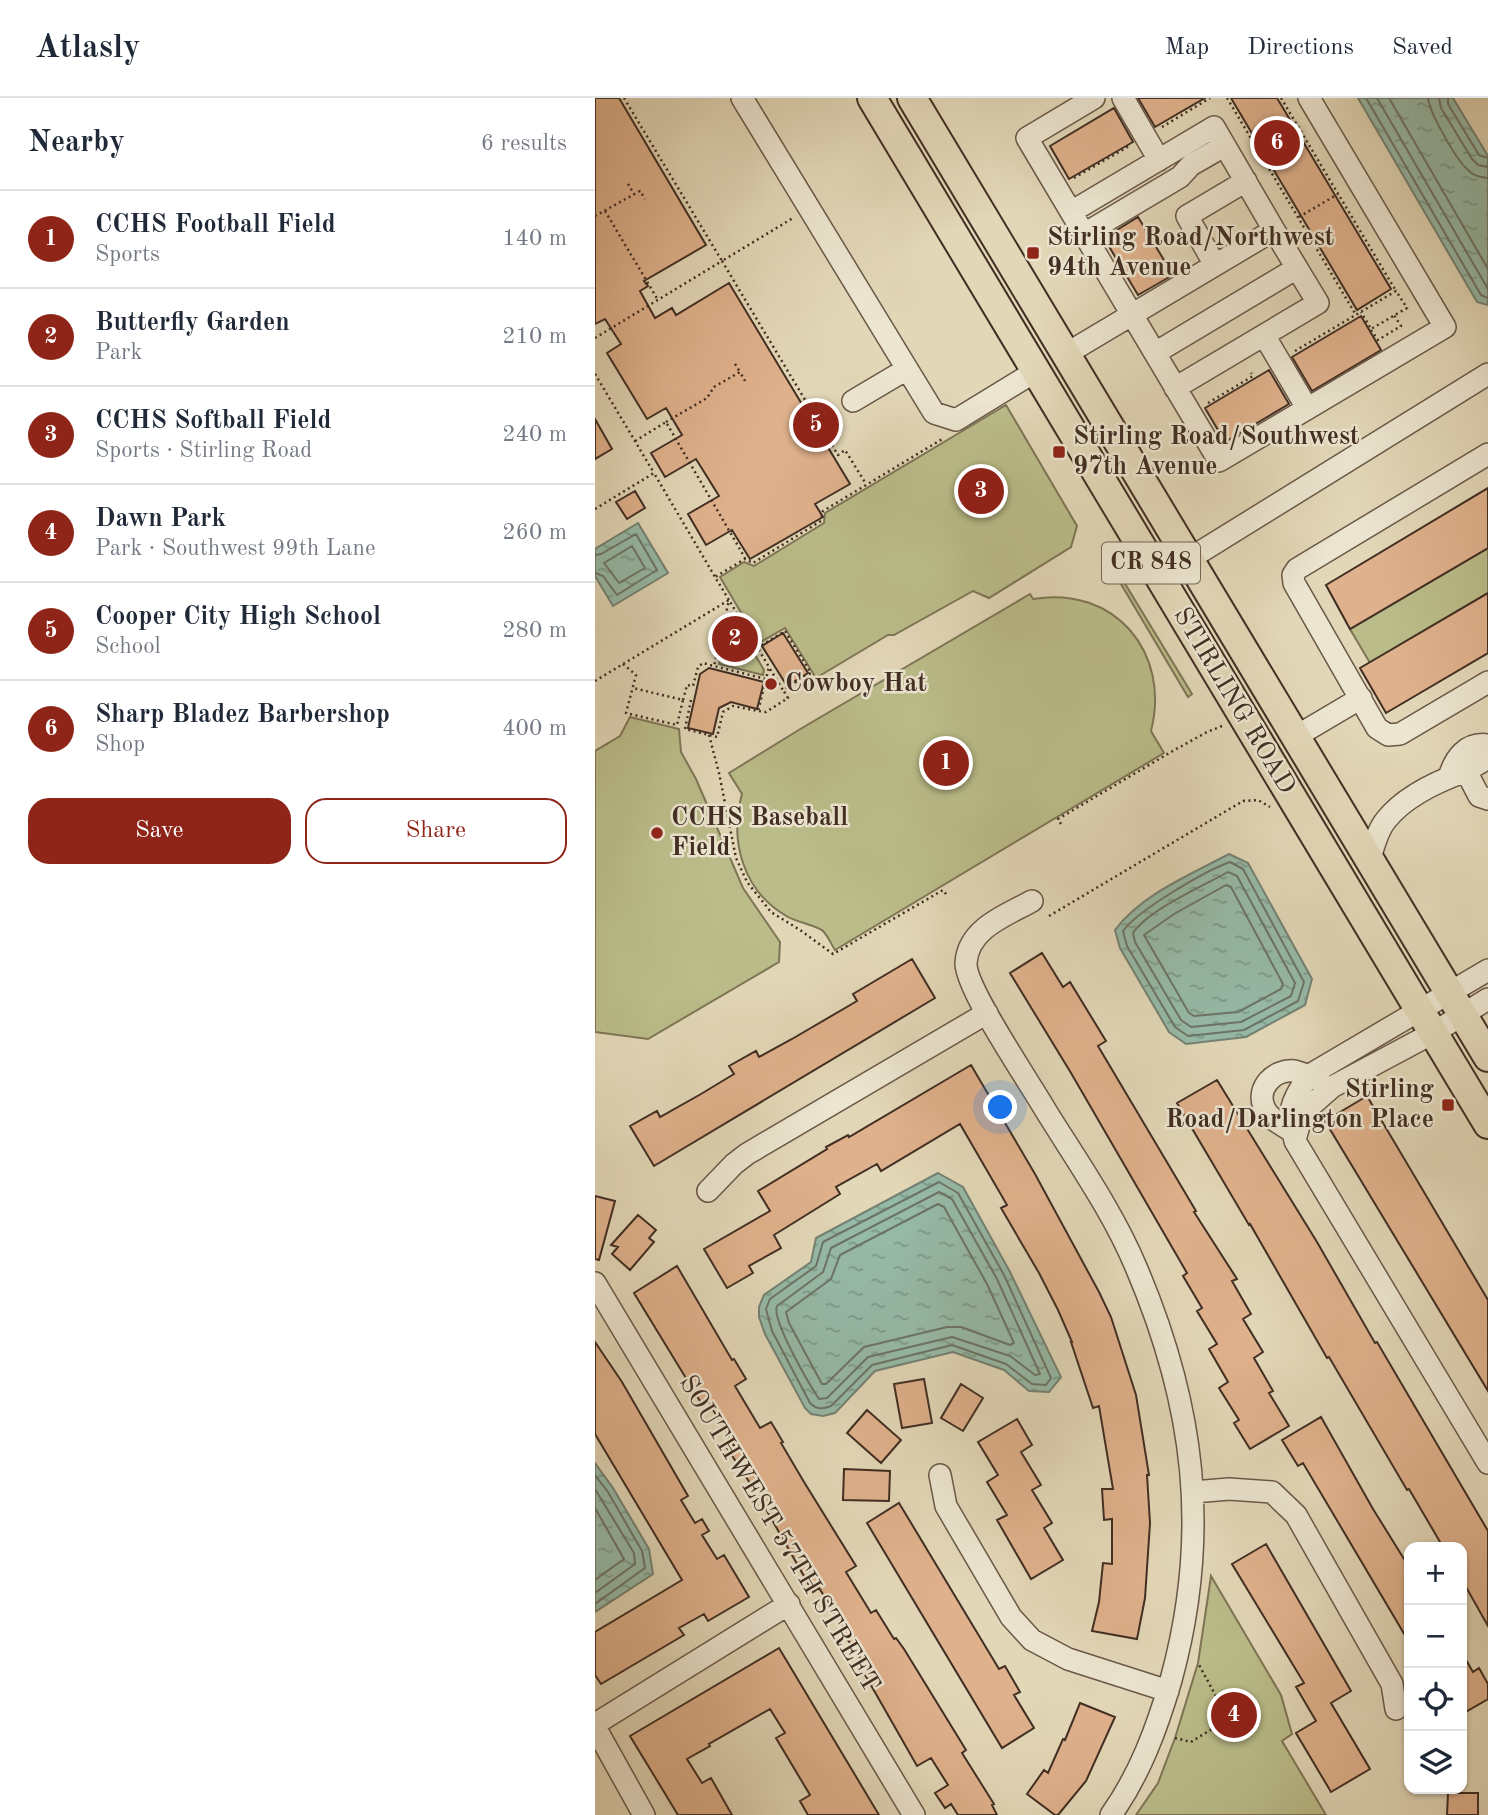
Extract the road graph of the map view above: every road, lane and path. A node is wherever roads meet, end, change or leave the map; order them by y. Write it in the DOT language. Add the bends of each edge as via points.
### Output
graph roads {
  1 [pos="624,98"];
  2 [pos="742,98"];
  3 [pos="872,98"];
  4 [pos="912,98"];
  5 [pos="1094,98"];
  6 [pos="1123,98"];
  7 [pos="1210,98"];
  8 [pos="1227,98"];
  9 [pos="1281,98"];
  10 [pos="1309,98"];
  11 [pos="1155,131"];
  12 [pos="1136,142"];
  13 [pos="1224,146"];
  14 [pos="1159,160"];
  15 [pos="1069,181"];
  16 [pos="1246,181"];
  17 [pos="628,184"];
  18 [pos="633,194"];
  19 [pos="1338,194"];
  20 [pos="645,199"];
  21 [pos="605,211"];
  22 [pos="1071,212"];
  23 [pos="595,216"];
  24 [pos="796,216"];
  25 [pos="1298,217"];
  26 [pos="1274,230"];
  27 [pos="1084,234"];
  28 [pos="722,261"];
  29 [pos="1215,265"];
  30 [pos="1297,268"];
  31 [pos="1396,291"];
  32 [pos="659,300"];
  33 [pos="1361,312"];
  34 [pos="1132,314"];
  35 [pos="1356,315"];
  36 [pos="1394,315"];
  37 [pos="1371,329"];
  38 [pos="1264,335"];
  39 [pos="595,338"];
  40 [pos="1155,353"];
  41 [pos="1066,354"];
  42 [pos="1289,354"];
  43 [pos="735,363"];
  44 [pos="907,369"];
  45 [pos="1036,371"];
  46 [pos="740,372"];
  47 [pos="1251,373"];
  48 [pos="595,374"];
  49 [pos="1488,374"];
  50 [pos="745,381"];
  51 [pos="1175,388"];
  52 [pos="853,401"];
  53 [pos="1307,408"];
  54 [pos="1191,413"];
  55 [pos="666,422"];
  56 [pos="947,436"];
  57 [pos="635,441"];
  58 [pos="1488,454"];
  59 [pos="654,473"];
  60 [pos="866,484"];
  61 [pos="595,509"];
  62 [pos="1189,558"];
  63 [pos="745,559"];
  64 [pos="715,577"];
  65 [pos="729,600"];
  66 [pos="757,648"];
  67 [pos="622,664"];
  68 [pos="713,666"];
  69 [pos="769,667"];
  70 [pos="766,680"];
  71 [pos="595,681"];
  72 [pos="1488,682"];
  73 [pos="633,688"];
  74 [pos="783,690"];
  75 [pos="1361,698"];
  76 [pos="683,700"];
  77 [pos="691,700"];
  78 [pos="758,710"];
  79 [pos="1222,726"];
  80 [pos="709,735"];
  81 [pos="1295,737"];
  82 [pos="1266,754"];
  83 [pos="1475,761"];
  84 [pos="1488,791"];
  85 [pos="1488,799"];
  86 [pos="1269,807"];
  87 [pos="1061,824"];
  88 [pos="1369,862"];
  89 [pos="946,894"];
  90 [pos="1033,901"];
  91 [pos="1049,916"];
  92 [pos="1488,970"];
  93 [pos="1488,999"];
  94 [pos="1455,1005"];
  95 [pos="987,1013"];
  96 [pos="1426,1021"];
  97 [pos="1349,1051"];
  98 [pos="1488,1057"];
  99 [pos="1376,1063"];
  100 [pos="1308,1076"];
  101 [pos="1332,1087"];
  102 [pos="1488,1124"];
  103 [pos="1294,1137"];
  104 [pos="708,1191"];
  105 [pos="595,1283"];
  106 [pos="1488,1463"];
  107 [pos="940,1475"];
  108 [pos="1193,1492"];
  109 [pos="789,1604"];
  110 [pos="1198,1663"];
  111 [pos="1168,1691"];
  112 [pos="1396,1709"];
  113 [pos="595,1725"];
  114 [pos="1175,1738"];
  115 [pos="644,1815"];
  116 [pos="914,1815"];
  117 [pos="1111,1815"];
  1 -- 28 [label="path"];
  2 -- 44 [label="street"];
  3 -- 45 [label="main road, STIRLING ROAD / CR 848"];
  4 -- 41 [label="main road, STIRLING ROAD / CR 848"];
  5 -- 22 [label="street" via="1027,138"];
  6 -- 14 [label="street"];
  7 -- 11 [label="path"];
  8 -- 25 [label="path"];
  9 -- 19 [label="path"];
  10 -- 53 [label="street" via="1445,327"];
  12 -- 15 [label="path"];
  13 -- 14 [label="street" via="1214,127"];
  13 -- 16 [label="street"];
  13 -- 27 [label="street"];
  14 -- 22 [label="street"];
  16 -- 26 [label="street"];
  16 -- 29 [label="street" via="1187,216"];
  17 -- 18 [label="path"];
  18 -- 20 [label="path" via="640,191"];
  18 -- 21 [label="path"];
  19 -- 25 [label="path"];
  19 -- 31 [label="path"];
  21 -- 23 [label="path"];
  21 -- 32 [label="path"];
  22 -- 27 [label="street"];
  24 -- 28 [label="path"];
  25 -- 35 [label="path"];
  26 -- 29 [label="street"];
  26 -- 30 [label="street"];
  27 -- 34 [label="street"];
  28 -- 32 [label="path"];
  28 -- 60 [label="path" via="838,455 845,450"];
  29 -- 34 [label="street"];
  30 -- 38 [label="street" via="1318,303"];
  30 -- 40 [label="street"];
  31 -- 33 [label="path"];
  31 -- 36 [label="path" via="1407,308"];
  32 -- 39 [label="path"];
  33 -- 35 [label="path"];
  33 -- 37 [label="path"];
  34 -- 40 [label="street"];
  34 -- 41 [label="street"];
  35 -- 42 [label="path"];
  36 -- 37 [label="path"];
  36 -- 37 [label="path" via="1401,326 1378,340"];
  38 -- 51 [label="street"];
  38 -- 53 [label="street"];
  40 -- 51 [label="street"];
  41 -- 45 [label="main road"];
  41 -- 62 [label="main road, STIRLING ROAD / CR 848"];
  43 -- 46 [label="path"];
  44 -- 45 [label="street" via="934,413 956,420"];
  44 -- 52 [label="street"];
  45 -- 82 [label="main road, STIRLING ROAD / CR 848"];
  46 -- 50 [label="path"];
  46 -- 55 [label="path"];
  47 -- 54 [label="path" via="1253,376"];
  48 -- 57 [label="path"];
  49 -- 62 [label="street"];
  51 -- 54 [label="street"];
  53 -- 54 [label="street" via="1219,461"];
  55 -- 57 [label="path"];
  55 -- 63 [label="path"];
  56 -- 60 [label="path"];
  57 -- 59 [label="path"];
  58 -- 75 [label="street" via="1293,575"];
  59 -- 61 [label="path"];
  59 -- 64 [label="path"];
  60 -- 63 [label="path" via="823,511 821,521 753,563"];
  62 -- 81 [label="main road, STIRLING ROAD / CR 848"];
  63 -- 64 [label="path"];
  64 -- 65 [label="path"];
  65 -- 66 [label="path"];
  65 -- 67 [label="path"];
  65 -- 68 [label="path"];
  66 -- 69 [label="path"];
  66 -- 74 [label="path" via="785,631 811,673"];
  67 -- 71 [label="path"];
  67 -- 73 [label="path" via="636,675"];
  68 -- 70 [label="path"];
  68 -- 76 [label="path" via="703,663 698,667"];
  69 -- 70 [label="path"];
  69 -- 74 [label="path"];
  70 -- 78 [label="path"];
  72 -- 75 [label="street" via="1400,734 1388,735 1377,728"];
  73 -- 76 [label="path"];
  73 -- 76 [label="path" via="627,713 677,725"];
  74 -- 78 [label="path" via="788,698 766,712"];
  75 -- 81 [label="street"];
  77 -- 80 [label="path" via="684,729"];
  78 -- 80 [label="path" via="733,706 723,712 717,737"];
  79 -- 87 [label="path" via="1058,819"];
  80 -- 89 [label="path" via="736,858 753,893 771,912 833,954 943,890"];
  81 -- 82 [label="main road"];
  81 -- 88 [label="main road, STIRLING ROAD / CR 848"];
  82 -- 96 [label="main road, STIRLING ROAD / CR 848"];
  83 -- 84 [label="street"];
  83 -- 85 [label="street" via="1479,796"];
  83 -- 88 [label="street" via="1413,797 1385,821"];
  86 -- 91 [label="path" via="1258,800 1243,801"];
  88 -- 94 [label="main road, STIRLING ROAD / CR 848"];
  90 -- 95 [label="street" via="984,929 971,944 968,974"];
  92 -- 94 [label="street"];
  93 -- 94 [label="street"];
  94 -- 96 [label="street"];
  94 -- 98 [label="main road, STIRLING ROAD / CR 848"];
  95 -- 104 [label="street" via="747,1154"];
  95 -- 108 [label="street" via="1135,1264 1177,1385"];
  96 -- 97 [label="street"];
  96 -- 99 [label="street"];
  96 -- 102 [label="main road, STIRLING ROAD / CR 848"];
  97 -- 99 [label="street"];
  97 -- 100 [label="street"];
  99 -- 101 [label="street"];
  100 -- 101 [label="street"];
  100 -- 103 [label="street" via="1291,1108"];
  100 -- 103 [label="street" via="1283,1071 1265,1085 1262,1096 1272,1119"];
  101 -- 103 [label="street" via="1307,1109"];
  103 -- 106 [label="street"];
  105 -- 109 [label="street, SOUTHWEST 57TH STREET"];
  107 -- 111 [label="street" via="946,1506 1011,1617 1032,1640 1068,1659"];
  108 -- 111 [label="street" via="1188,1604"];
  108 -- 112 [label="street" via="1272,1492 1296,1515 1392,1684"];
  109 -- 113 [label="street"];
  109 -- 116 [label="street, SOUTHWEST 57TH STREET"];
  110 -- 114 [label="path" via="1225,1713 1223,1722 1191,1741"];
  111 -- 117 [label="street" via="1129,1789"];
  113 -- 115 [label="street"];
}
